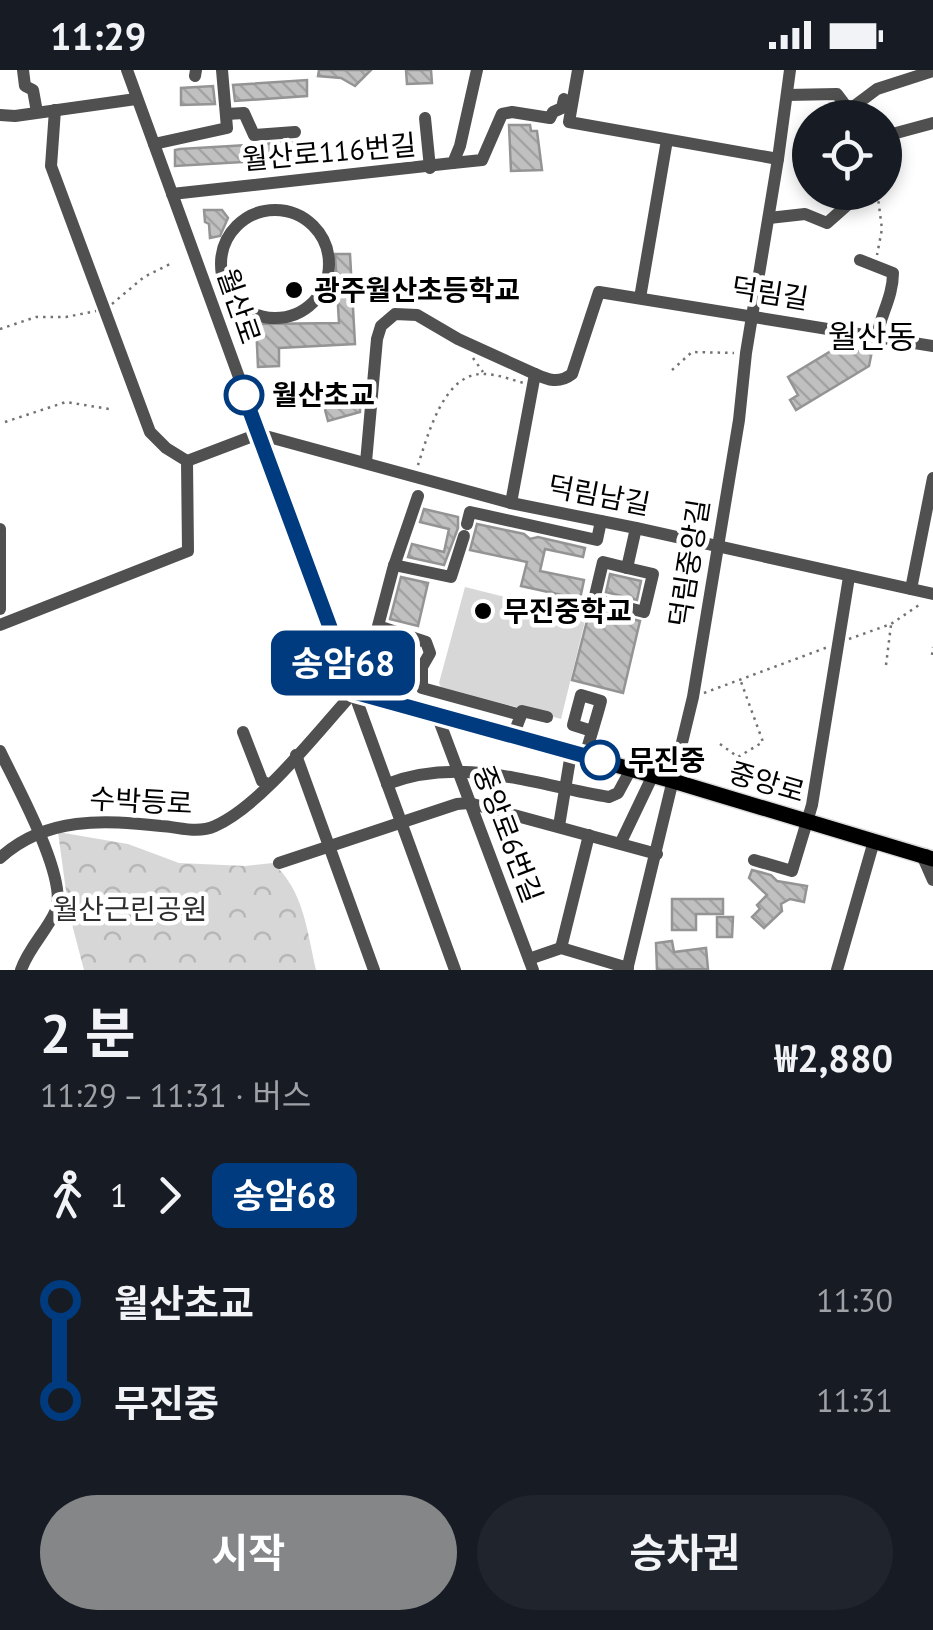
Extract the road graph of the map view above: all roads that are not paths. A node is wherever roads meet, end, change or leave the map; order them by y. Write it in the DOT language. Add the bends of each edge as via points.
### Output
graph roads {
  1 [pos="23,70"];
  2 [pos="127,70"];
  3 [pos="222,70"];
  4 [pos="477,70"];
  5 [pos="578,70"];
  6 [pos="790,70"];
  7 [pos="933,71"];
  8 [pos="787,95"];
  9 [pos="136,99"];
  10 [pos="564,99"];
  11 [pos="56,110"];
  12 [pos="37,112"];
  13 [pos="226,114"];
  14 [pos="426,118"];
  15 [pos="550,118"];
  16 [pos="4,121"];
  17 [pos="569,122"];
  18 [pos="933,124"];
  19 [pos="294,132"];
  20 [pos="902,132"];
  21 [pos="667,140"];
  22 [pos="154,144"];
  23 [pos="778,159"];
  24 [pos="453,164"];
  25 [pos="430,168"];
  26 [pos="248,189"];
  27 [pos="172,194"];
  28 [pos="842,210"];
  29 [pos="261,212"];
  30 [pos="769,218"];
  31 [pos="208,250"];
  32 [pos="223,250"];
  33 [pos="860,260"];
  34 [pos="640,298"];
  35 [pos="752,315"];
  36 [pos="877,336"];
  37 [pos="933,346"];
  38 [pos="534,379"];
  39 [pos="258,434"];
  40 [pos="186,461"];
  41 [pos="366,462"];
  42 [pos="933,478"];
  43 [pos="418,496"];
  44 [pos="510,504"];
  45 [pos="602,521"];
  46 [pos="636,528"];
  47 [pos="0,529"];
  48 [pos="716,546"];
  49 [pos="632,548"];
  50 [pos="394,565"];
  51 [pos="627,568"];
  52 [pos="652,574"];
  53 [pos="849,577"];
  54 [pos="911,589"];
  55 [pos="933,595"];
  56 [pos="0,609"];
  57 [pos="0,624"];
  58 [pos="354,692"];
  59 [pos="437,715"];
  60 [pos="520,715"];
  61 [pos="547,717"];
  62 [pos="592,731"];
  63 [pos="243,732"];
  64 [pos="513,736"];
  65 [pos="0,751"];
  66 [pos="578,754"];
  67 [pos="296,755"];
  68 [pos="631,769"];
  69 [pos="456,770"];
  70 [pos="653,775"];
  71 [pos="6,776"];
  72 [pos="673,780"];
  73 [pos="268,784"];
  74 [pos="387,784"];
  75 [pos="564,790"];
  76 [pos="469,803"];
  77 [pos="808,820"];
  78 [pos="401,825"];
  79 [pos="559,826"];
  80 [pos="42,832"];
  81 [pos="589,835"];
  82 [pos="874,841"];
  83 [pos="621,842"];
  84 [pos="330,847"];
  85 [pos="658,854"];
  86 [pos="929,856"];
  87 [pos="0,858"];
  88 [pos="754,860"];
  89 [pos="279,862"];
  90 [pos="933,880"];
  91 [pos="561,948"];
  92 [pos="531,964"];
  93 [pos="627,969"];
  94 [pos="21,970"];
  95 [pos="374,970"];
  96 [pos="455,970"];
  97 [pos="837,970"];
  1 -- 12 [label="street"];
  2 -- 9 [label="street, 월산로"];
  3 -- 13 [label="street"];
  4 -- 24 [label="street, 월산로116번길"];
  5 -- 17 [label="street"];
  6 -- 8 [label="street, 덕림중앙길"];
  7 -- 8 [label="street" via="877,89 849,110 837,94"];
  8 -- 23 [label="street, 덕림중앙길"];
  9 -- 11 [label="street"];
  9 -- 22 [label="street, 월산로"];
  10 -- 15 [label="street"];
  11 -- 12 [label="street"];
  11 -- 40 [label="street" via="52,166 150,432"];
  12 -- 16 [label="street"];
  13 -- 19 [label="street" via="244,113 254,135"];
  13 -- 22 [label="street" via="227,128"];
  14 -- 25 [label="street"];
  15 -- 17 [label="street"];
  15 -- 24 [label="street" via="502,114 482,160"];
  17 -- 21 [label="street"];
  18 -- 20 [label="street"];
  21 -- 23 [label="street"];
  21 -- 34 [label="street"];
  22 -- 27 [label="street, 월산로"];
  23 -- 30 [label="street, 덕림중앙길"];
  24 -- 25 [label="street, 월산로116번길"];
  25 -- 26 [label="street, 월산로116번길"];
  26 -- 27 [label="street, 월산로116번길"];
  26 -- 29 [label="street"];
  27 -- 39 [label="street, 월산로"];
  28 -- 30 [label="street" via="827,223 805,214"];
  29 -- 32 [label="street" via="232,231"];
  29 -- 32 [label="street" via="297,215 323,240 328,275 310,306 276,318 243,308 223,280"];
  30 -- 35 [label="street, 덕림중앙길"];
  31 -- 32 [label="street"];
  33 -- 36 [label="street" via="894,273"];
  34 -- 35 [label="street, 덕림길"];
  34 -- 38 [label="street, 덕림길" via="599,292 572,374"];
  35 -- 36 [label="street, 덕림길"];
  35 -- 48 [label="street, 덕림중앙길"];
  36 -- 37 [label="street, 덕림길"];
  38 -- 41 [label="street" via="417,315 395,314 378,339"];
  38 -- 44 [label="street"];
  39 -- 40 [label="street"];
  39 -- 41 [label="street, 덕림남길"];
  39 -- 58 [label="street, 월산로"];
  40 -- 57 [label="street" via="188,552"];
  41 -- 44 [label="street, 덕림남길"];
  42 -- 54 [label="street"];
  43 -- 50 [label="street"];
  44 -- 45 [label="street, 덕림남길"];
  45 -- 46 [label="street, 덕림남길"];
  45 -- 50 [label="street" via="597,540 470,512 451,577"];
  46 -- 48 [label="street, 덕림남길"];
  46 -- 49 [label="street"];
  47 -- 56 [label="street"];
  48 -- 53 [label="street, 덕림남길"];
  48 -- 72 [label="street, 덕림중앙길"];
  49 -- 51 [label="street"];
  49 -- 52 [label="street"];
  50 -- 60 [label="street" via="378,626 426,642 422,688"];
  51 -- 52 [label="street"];
  51 -- 52 [label="street" via="603,562 594,600 644,612"];
  53 -- 54 [label="street, 덕림남길"];
  53 -- 77 [label="street"];
  54 -- 55 [label="street, 덕림남길"];
  58 -- 59 [label="main road, 중앙로"];
  58 -- 67 [label="street, 수박등로"];
  58 -- 74 [label="street, 월산로"];
  59 -- 64 [label="main road, 중앙로"];
  59 -- 69 [label="street, 중앙로6번길"];
  60 -- 61 [label="street" via="522,710"];
  60 -- 64 [label="street"];
  62 -- 66 [label="street"];
  63 -- 73 [label="street"];
  64 -- 66 [label="main road, 중앙로"];
  65 -- 71 [label="street"];
  66 -- 68 [label="main road, 중앙로"];
  66 -- 75 [label="street"];
  67 -- 73 [label="street, 수박등로"];
  67 -- 84 [label="street"];
  68 -- 70 [label="main road, 중앙로"];
  68 -- 75 [label="street" via="609,797"];
  69 -- 74 [label="street"];
  69 -- 75 [label="street"];
  69 -- 76 [label="street, 중앙로6번길"];
  70 -- 72 [label="main road, 중앙로"];
  70 -- 83 [label="street"];
  71 -- 80 [label="street"];
  72 -- 77 [label="main road, 중앙로"];
  72 -- 85 [label="street, 덕림중앙길"];
  73 -- 80 [label="street, 수박등로" via="205,829 82,821"];
  74 -- 78 [label="street, 월산로"];
  75 -- 79 [label="street"];
  76 -- 78 [label="street"];
  76 -- 79 [label="street"];
  76 -- 92 [label="street, 중앙로6번길"];
  77 -- 82 [label="main road, 중앙로"];
  77 -- 88 [label="street" via="792,871"];
  78 -- 84 [label="street"];
  78 -- 96 [label="street, 월산로"];
  79 -- 81 [label="street"];
  80 -- 87 [label="street, 수박등로"];
  80 -- 94 [label="street" via="58,900"];
  81 -- 83 [label="street"];
  81 -- 91 [label="street"];
  82 -- 86 [label="main road, 중앙로"];
  82 -- 97 [label="street"];
  83 -- 85 [label="street"];
  84 -- 89 [label="street"];
  84 -- 95 [label="street"];
  85 -- 93 [label="street, 덕림중앙길"];
  86 -- 90 [label="street"];
  91 -- 92 [label="street"];
  91 -- 93 [label="street"];
}
